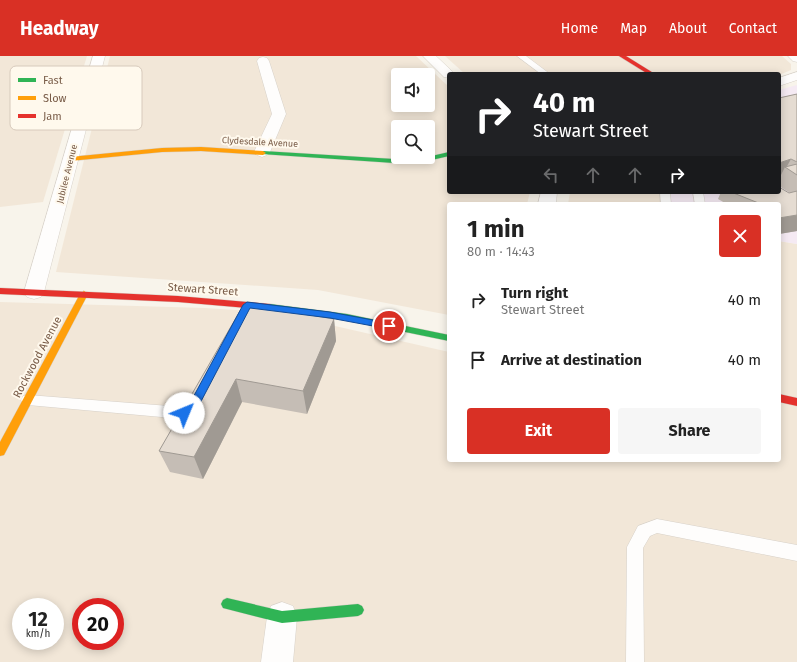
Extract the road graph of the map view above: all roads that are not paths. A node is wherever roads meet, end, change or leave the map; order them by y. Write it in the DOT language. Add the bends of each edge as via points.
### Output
graph roads {
  1 [pos="99,56"];
  2 [pos="429,56"];
  3 [pos="521,56"];
  4 [pos="622,56"];
  5 [pos="794,56"];
  6 [pos="797,58"];
  7 [pos="263,60"];
  8 [pos="96,66"];
  9 [pos="447,72"];
  10 [pos="543,72"];
  11 [pos="649,72"];
  12 [pos="797,76"];
  13 [pos="781,81"];
  14 [pos="78,130"];
  15 [pos="262,152"];
  16 [pos="447,154"];
  17 [pos="70,159"];
  18 [pos="0,291"];
  19 [pos="34,292"];
  20 [pos="84,294"];
  21 [pos="447,338"];
  22 [pos="200,393"];
  23 [pos="781,398"];
  24 [pos="28,400"];
  25 [pos="797,402"];
  26 [pos="0,452"];
  27 [pos="797,553"];
  28 [pos="227,604"];
  29 [pos="358,610"];
  30 [pos="282,617"];
  31 [pos="277,662"];
  32 [pos="635,662"];
  1 -- 8 [label="street, Jubilee Avenue"];
  2 -- 9 [label="street"];
  3 -- 10 [label="lane"];
  4 -- 11 [label="street"];
  5 -- 6 [label="street"];
  7 -- 15 [label="street" via="279,114"];
  12 -- 13 [label="street"];
  14 -- 17 [label="street, Jubilee Avenue"];
  15 -- 16 [label="street, Clydesdale Avenue" via="406,161"];
  15 -- 17 [label="street, Clydesdale Avenue" via="181,149"];
  17 -- 19 [label="street, Jubilee Avenue"];
  18 -- 19 [label="street, Stewart Street"];
  19 -- 20 [label="street, Stewart Street"];
  20 -- 21 [label="street, Stewart Street" via="245,310 330,315"];
  20 -- 24 [label="street, Rockwood Avenue"];
  22 -- 24 [label="lane" via="193,406 184,413"];
  23 -- 25 [label="street"];
  24 -- 26 [label="street, Rockwood Avenue"];
  27 -- 32 [label="lane" via="657,526 644,531 635,546"];
  28 -- 30 [label="street"];
  29 -- 30 [label="street"];
  30 -- 31 [label="street"];
}
